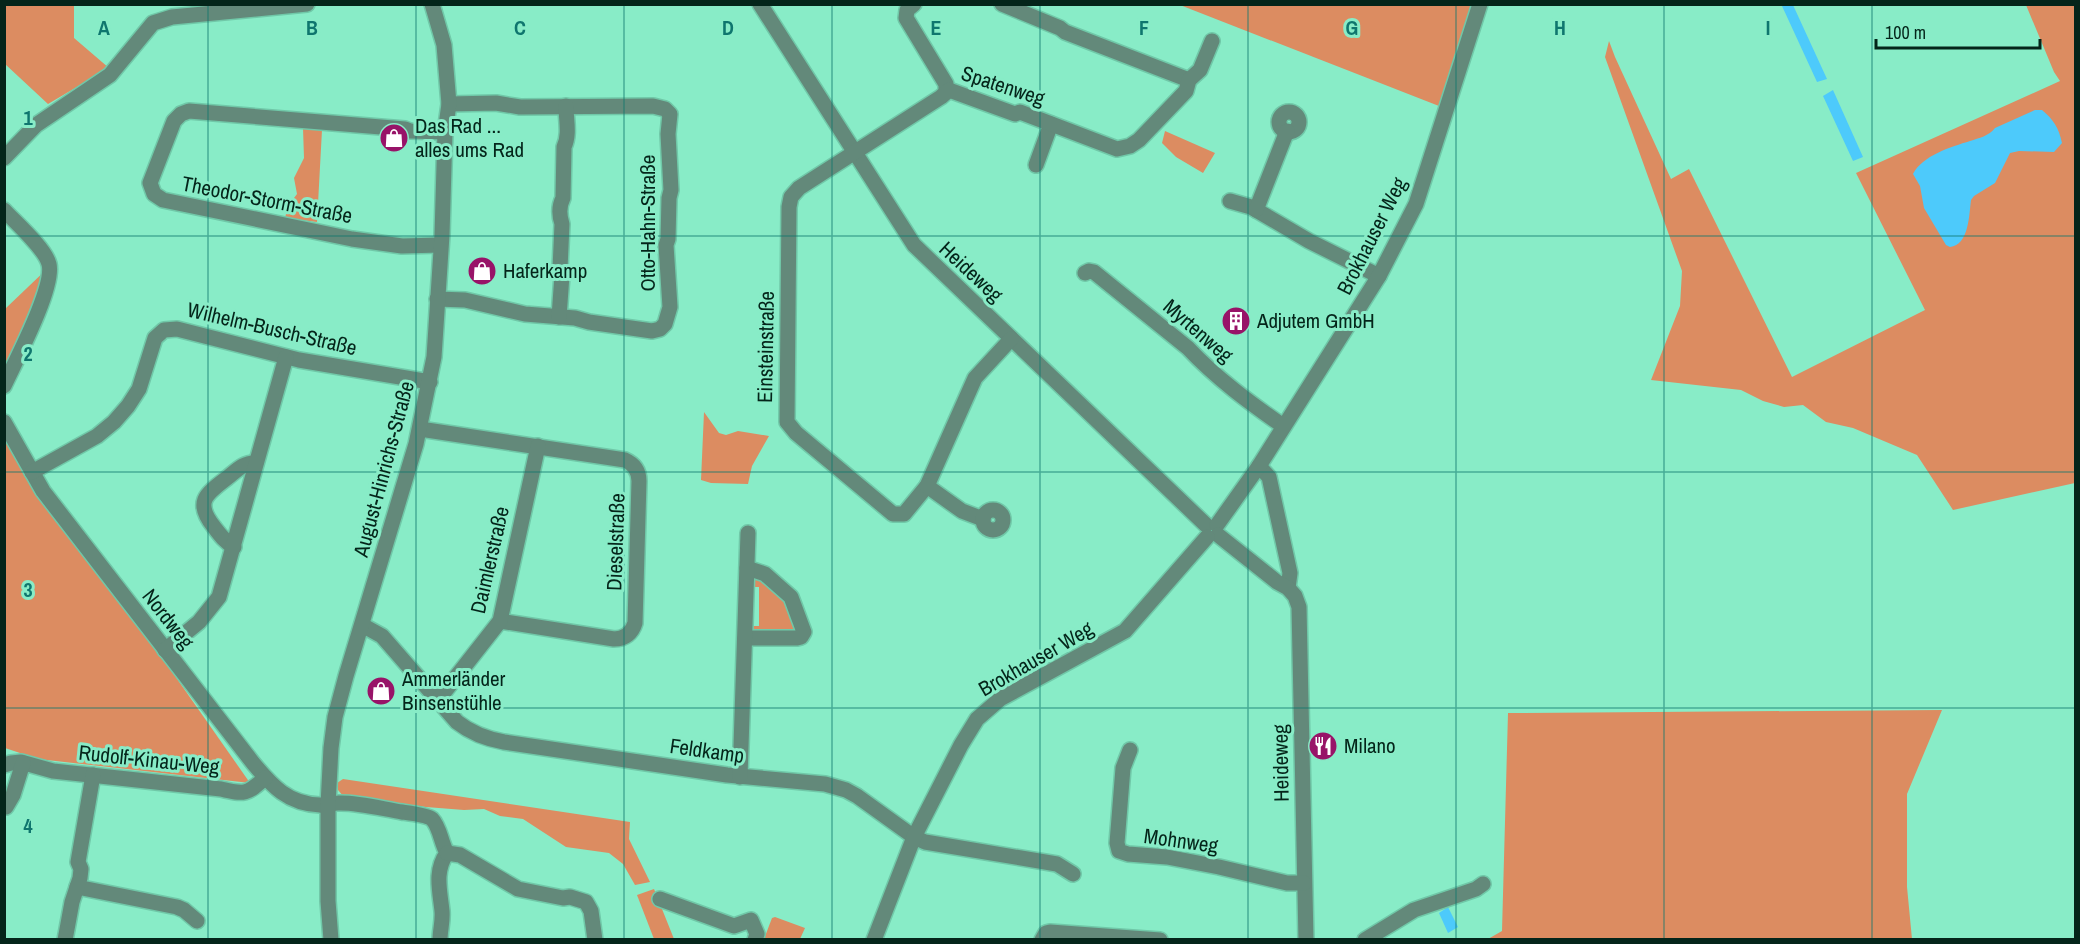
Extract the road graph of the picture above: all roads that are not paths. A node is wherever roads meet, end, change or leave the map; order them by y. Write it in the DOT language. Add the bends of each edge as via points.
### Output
graph roads {
  1 [pos="307,4"];
  2 [pos="432,4"];
  3 [pos="760,4"];
  4 [pos="1002,4"];
  5 [pos="1480,4"];
  6 [pos="905,7"];
  7 [pos="171,10"];
  8 [pos="1212,41"];
  9 [pos="1189,80"];
  10 [pos="946,91"];
  11 [pos="449,104"];
  12 [pos="566,106"];
  13 [pos="1051,124"];
  14 [pos="1287,131"];
  15 [pos="446,132"];
  16 [pos="854,153"];
  17 [pos="4,158"];
  18 [pos="1036,165"];
  19 [pos="1230,201"];
  20 [pos="4,210"];
  21 [pos="1256,210"];
  22 [pos="440,245"];
  23 [pos="1084,273"];
  24 [pos="1379,276"];
  25 [pos="438,299"];
  26 [pos="559,317"];
  27 [pos="1011,339"];
  28 [pos="286,357"];
  29 [pos="430,382"];
  30 [pos="4,386"];
  31 [pos="4,422"];
  32 [pos="1283,426"];
  33 [pos="420,429"];
  34 [pos="538,446"];
  35 [pos="256,463"];
  36 [pos="1259,466"];
  37 [pos="32,472"];
  38 [pos="927,486"];
  39 [pos="983,519"];
  40 [pos="1212,531"];
  41 [pos="748,533"];
  42 [pos="234,547"];
  43 [pos="747,568"];
  44 [pos="1288,588"];
  45 [pos="500,621"];
  46 [pos="362,625"];
  47 [pos="745,638"];
  48 [pos="165,650"];
  49 [pos="438,700"];
  50 [pos="1130,750"];
  51 [pos="23,763"];
  52 [pos="4,765"];
  53 [pos="93,775"];
  54 [pos="740,777"];
  55 [pos="265,778"];
  56 [pos="328,805"];
  57 [pos="4,806"];
  58 [pos="914,837"];
  59 [pos="447,853"];
  60 [pos="1073,874"];
  61 [pos="1304,883"];
  62 [pos="1483,884"];
  63 [pos="77,888"];
  64 [pos="660,899"];
  65 [pos="197,921"];
  66 [pos="65,939"];
  67 [pos="331,939"];
  68 [pos="441,939"];
  69 [pos="595,939"];
  70 [pos="755,939"];
  71 [pos="873,939"];
  72 [pos="1042,939"];
  73 [pos="1160,939"];
  74 [pos="1306,939"];
  75 [pos="1365,939"];
  1 -- 7 [label="street"];
  2 -- 11 [label="street, August-Hinrichs-Straße" via="444,45"];
  3 -- 16 [label="street, Heideweg"];
  4 -- 9 [label="street" via="1065,33"];
  5 -- 24 [label="street, Brokhauser Weg" via="1416,204"];
  6 -- 10 [label="street" via="907,21 946,84"];
  7 -- 17 [label="street" via="150,25 110,75 36,124"];
  8 -- 9 [label="street, Spatenweg" via="1200,70"];
  9 -- 13 [label="street, Spatenweg" via="1186,91 1131,147 1117,149"];
  10 -- 13 [label="street, Spatenweg" via="953,90"];
  10 -- 16 [label="street, Spatenweg"];
  11 -- 12 [label="street, Otto-Hahn-Straße"];
  11 -- 15 [label="street, August-Hinrichs-Straße"];
  12 -- 26 [label="street"];
  12 -- 26 [label="street, Otto-Hahn-Straße" via="653,106 669,112 671,193 666,263 670,307 665,324 655,331"];
  13 -- 18 [label="street, Spatenweg"];
  14 -- 21 [label="street"];
  15 -- 22 [label="street, August-Hinrichs-Straße"];
  15 -- 22 [label="street, Theodor-Storm-Straße" via="189,111 174,121 150,183 154,194 163,200 352,238 402,246"];
  16 -- 27 [label="street, Heideweg" via="914,245"];
  16 -- 38 [label="street, Einsteinstraße" via="799,188 790,200 787,422 893,514 904,514"];
  19 -- 21 [label="street"];
  20 -- 30 [label="street" via="50,265 45,294"];
  21 -- 24 [label="street"];
  22 -- 25 [label="street, August-Hinrichs-Straße"];
  23 -- 32 [label="street, Myrtenweg" via="1094,272 1252,406"];
  24 -- 32 [label="street, Brokhauser Weg"];
  25 -- 26 [label="street, Otto-Hahn-Straße"];
  25 -- 29 [label="street, August-Hinrichs-Straße"];
  27 -- 38 [label="street, Einsteinstraße" via="975,378"];
  27 -- 40 [label="street, Heideweg"];
  28 -- 29 [label="street, Wilhelm-Busch-Straße"];
  28 -- 35 [label="street"];
  28 -- 37 [label="street, Wilhelm-Busch-Straße" via="177,329 164,330 153,342 139,389 119,416 97,436"];
  29 -- 33 [label="street, August-Hinrichs-Straße"];
  31 -- 37 [label="street, Nordweg"];
  32 -- 36 [label="street, Brokhauser Weg"];
  33 -- 34 [label="street, Dieselstraße"];
  33 -- 46 [label="street, August-Hinrichs-Straße"];
  34 -- 45 [label="street, Daimlerstraße"];
  34 -- 45 [label="street, Dieselstraße" via="625,459 638,472 635,623 628,634 614,639"];
  35 -- 42 [label="street"];
  35 -- 42 [label="street" via="242,466 211,490 204,501 207,518 226,543"];
  36 -- 40 [label="street, Brokhauser Weg"];
  36 -- 44 [label="street, Heideweg" via="1269,477 1290,573"];
  37 -- 48 [label="street, Nordweg"];
  38 -- 39 [label="street" via="962,511"];
  40 -- 44 [label="street, Heideweg"];
  40 -- 58 [label="street, Brokhauser Weg" via="1125,631 985,711 970,729"];
  41 -- 43 [label="street"];
  42 -- 48 [label="street" via="216,603"];
  43 -- 47 [label="street"];
  43 -- 47 [label="street" via="762,572 791,597 804,632 799,638"];
  44 -- 61 [label="street, Heideweg" via="1297,600 1300,618"];
  45 -- 49 [label="street, Daimlerstraße"];
  46 -- 49 [label="street, Feldkamp" via="380,634"];
  46 -- 56 [label="street, August-Hinrichs-Straße" via="335,717"];
  47 -- 54 [label="street"];
  48 -- 55 [label="street, Nordweg"];
  49 -- 54 [label="street, Feldkamp" via="466,728 498,741"];
  50 -- 61 [label="street, Mohnweg" via="1123,768 1119,851"];
  51 -- 52 [label="street, Rudolf-Kinau-Weg"];
  51 -- 53 [label="street, Rudolf-Kinau-Weg"];
  51 -- 57 [label="street" via="13,795"];
  53 -- 55 [label="street, Rudolf-Kinau-Weg" via="242,794"];
  53 -- 63 [label="street"];
  54 -- 58 [label="street, Feldkamp" via="836,787 856,796"];
  55 -- 56 [label="street, Nordweg" via="293,800"];
  56 -- 59 [label="street, Nordweg" via="338,802 426,816 436,825"];
  56 -- 67 [label="street, August-Hinrichs-Straße"];
  58 -- 60 [label="street, Feldkamp" via="935,845 1058,864"];
  58 -- 71 [label="street, Brokhauser Weg"];
  59 -- 68 [label="street" via="438,872"];
  59 -- 69 [label="street" via="460,855 518,889 586,902"];
  61 -- 74 [label="street, Heideweg"];
  62 -- 75 [label="street" via="1414,910"];
  63 -- 65 [label="street" via="181,908"];
  63 -- 66 [label="street"];
  64 -- 70 [label="street" via="734,926 751,920"];
  72 -- 73 [label="street" via="1050,932"];
}
